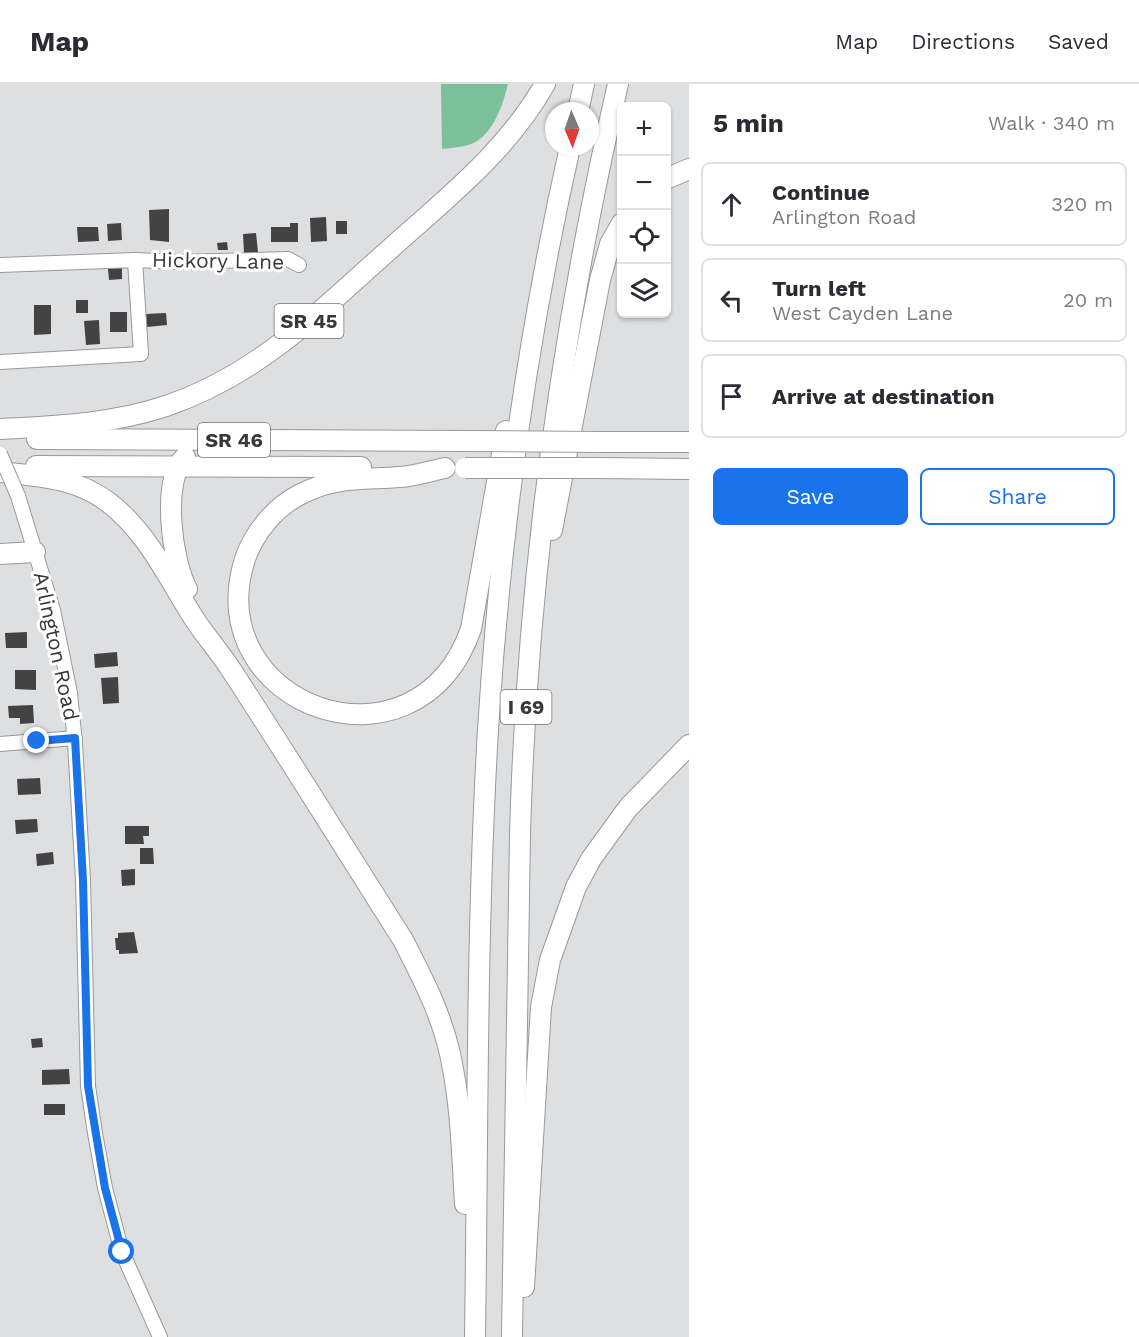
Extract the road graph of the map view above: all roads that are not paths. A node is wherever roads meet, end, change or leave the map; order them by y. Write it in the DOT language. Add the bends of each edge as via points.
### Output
graph roads {
  1 [pos="545,84"];
  2 [pos="584,84"];
  3 [pos="618,84"];
  4 [pos="580,102"];
  5 [pos="568,156"];
  6 [pos="689,169"];
  7 [pos="671,177"];
  8 [pos="617,231"];
  9 [pos="135,260"];
  10 [pos="0,265"];
  11 [pos="299,265"];
  12 [pos="541,293"];
  13 [pos="0,362"];
  14 [pos="0,429"];
  15 [pos="0,439"];
  16 [pos="226,440"];
  17 [pos="689,440"];
  18 [pos="0,454"];
  19 [pos="0,466"];
  20 [pos="177,467"];
  21 [pos="445,468"];
  22 [pos="689,469"];
  23 [pos="0,472"];
  24 [pos="35,552"];
  25 [pos="0,554"];
  26 [pos="533,615"];
  27 [pos="230,668"];
  28 [pos="75,738"];
  29 [pos="0,744"];
  30 [pos="689,745"];
  31 [pos="160,1337"];
  32 [pos="473,1337"];
  33 [pos="512,1337"];
  34 [pos="519,1337"];
  1 -- 14 [label="highway, SR 45" via="508,139 477,172 299,330 256,362 198,393 140,413 90,423"];
  2 -- 4 [label="highway"];
  3 -- 26 [label="highway, I 69" via="564,358"];
  5 -- 12 [label="highway, I 69"];
  6 -- 7 [label="highway"];
  8 -- 26 [label="highway" via="600,280"];
  9 -- 10 [label="street, Hickory Lane"];
  9 -- 11 [label="street, Hickory Lane" via="288,259"];
  9 -- 13 [label="street, Hickory Lane" via="141,354"];
  12 -- 21 [label="highway" via="507,423 474,614 461,655 425,693 380,713 329,711 292,695 257,660 240,615 242,569 261,528 284,504 324,483 402,477"];
  12 -- 32 [label="highway, I 69" via="510,490 488,730"];
  15 -- 16 [label="highway, SR 46"];
  16 -- 17 [label="highway, SR 46, bridge"];
  16 -- 20 [label="highway" via="185,457"];
  18 -- 24 [label="street, Arlington Road, bridge"];
  19 -- 20 [label="highway"];
  20 -- 21 [label="highway"];
  20 -- 27 [label="highway" via="172,493 177,564"];
  21 -- 22 [label="highway, bridge"];
  23 -- 27 [label="highway" via="73,483 118,509 138,531"];
  24 -- 25 [label="highway"];
  24 -- 28 [label="street, Arlington Road" via="53,609"];
  26 -- 33 [label="highway, I 69" via="521,775"];
  27 -- 32 [label="highway" via="403,940 439,1017 458,1098"];
  28 -- 29 [label="street"];
  28 -- 31 [label="street, Arlington Road" via="88,1086 105,1188 118,1236"];
  30 -- 34 [label="highway" via="628,808 591,859 576,887 550,960 541,1008"];
}
